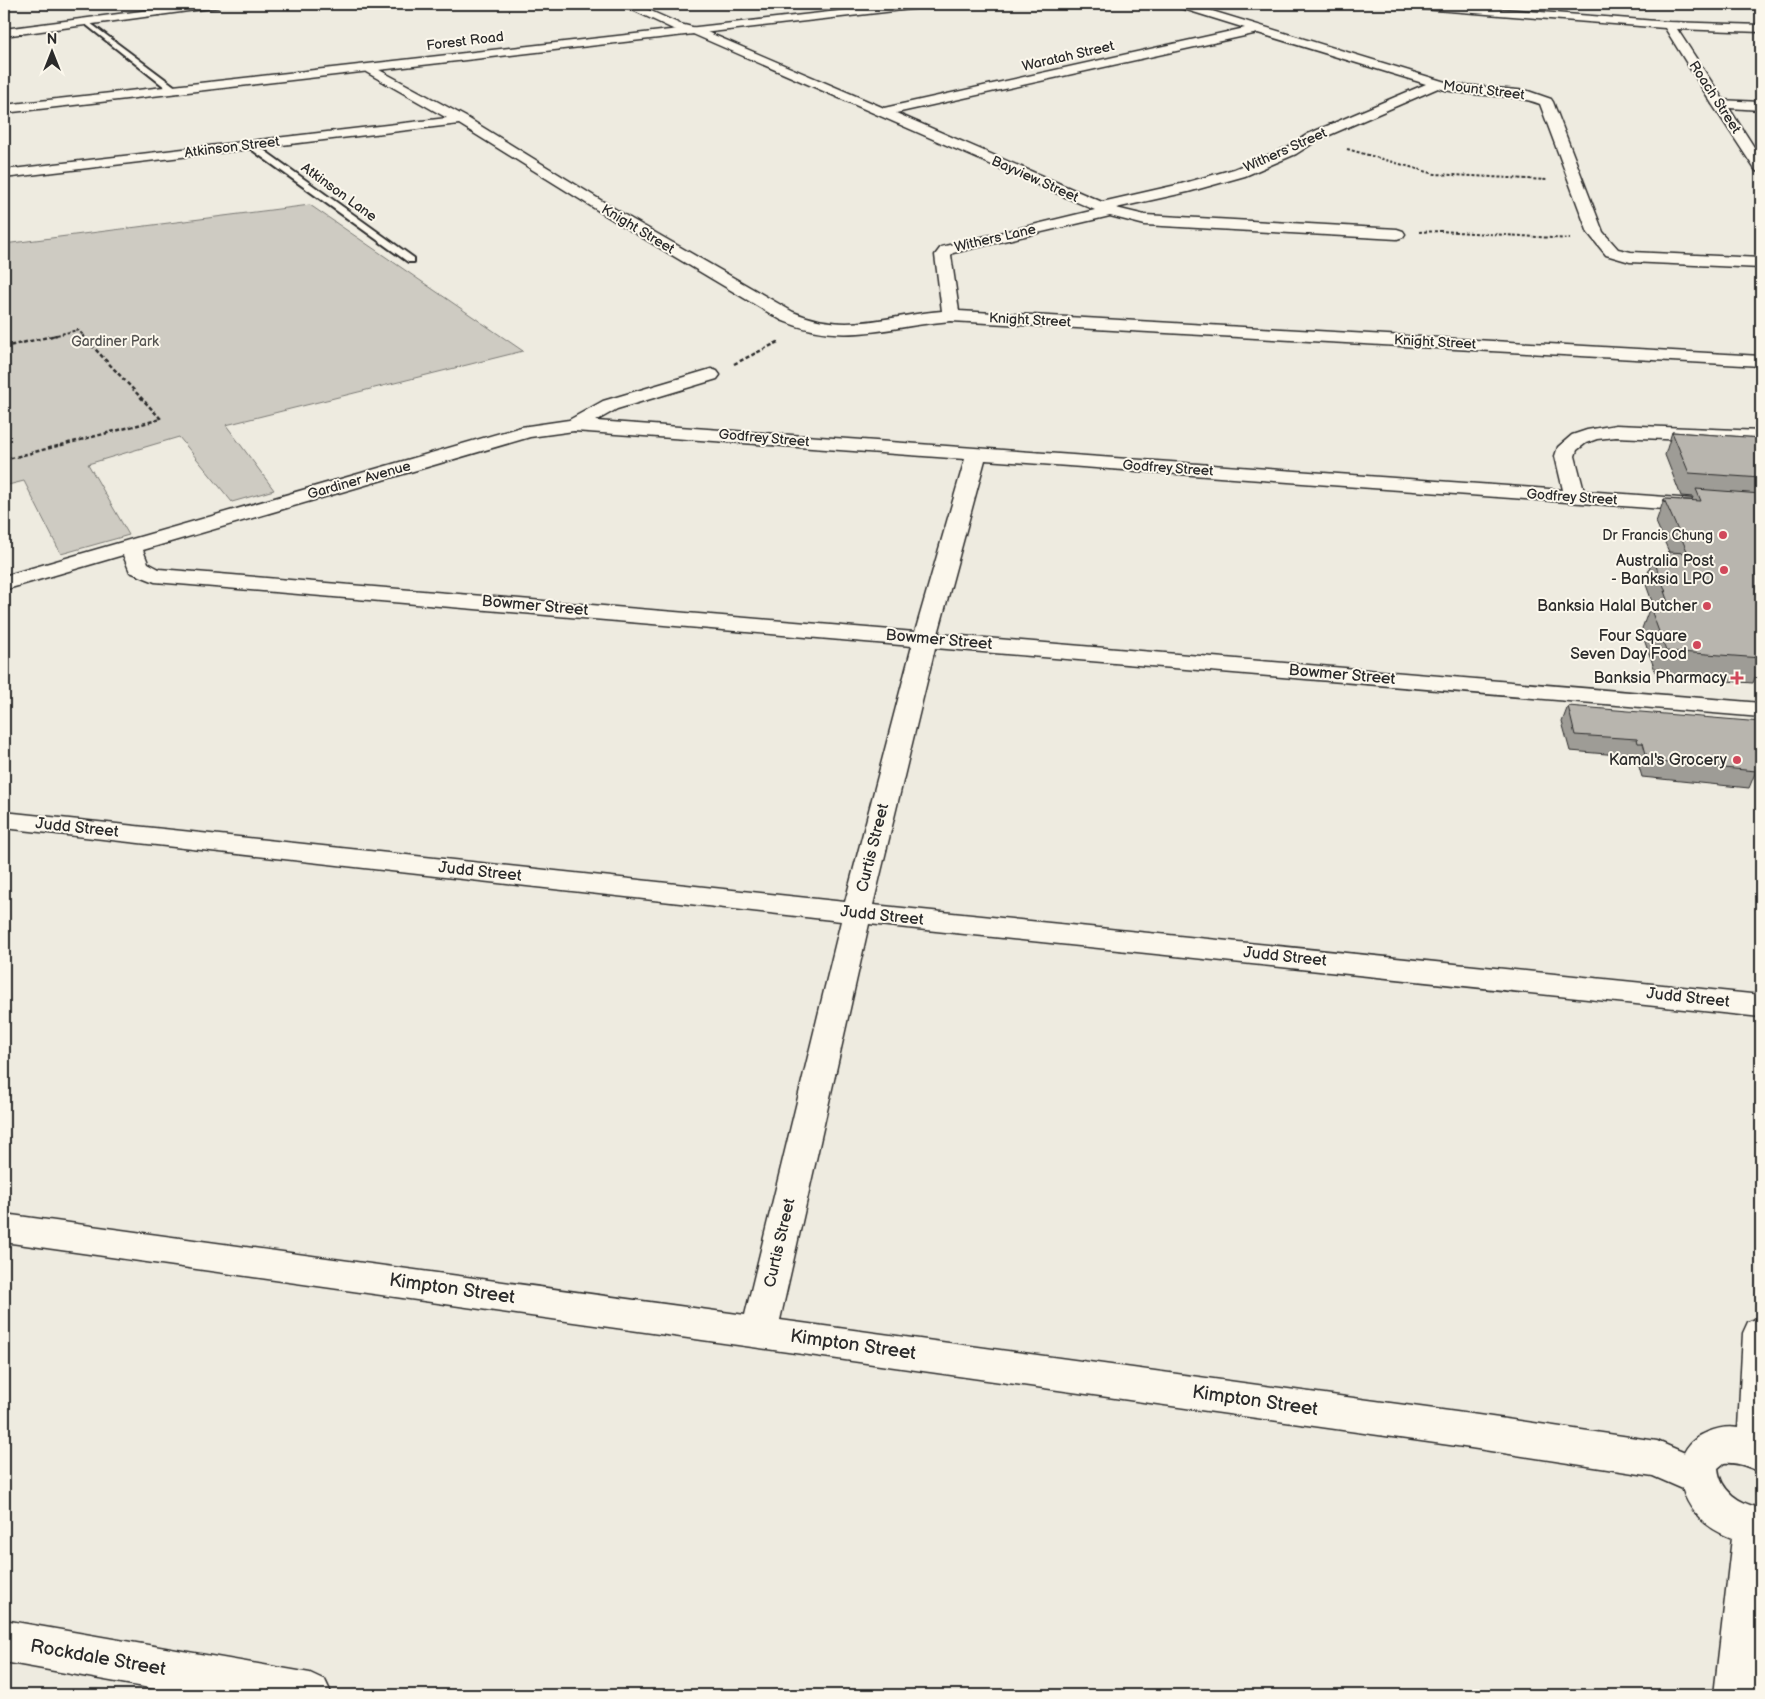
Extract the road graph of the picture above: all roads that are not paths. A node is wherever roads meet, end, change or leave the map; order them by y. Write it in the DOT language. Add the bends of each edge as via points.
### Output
graph roads {
  1 [pos="148,4"];
  2 [pos="218,4"];
  3 [pos="626,4"];
  4 [pos="925,4"];
  5 [pos="1178,4"];
  6 [pos="1397,4"];
  7 [pos="160,12"];
  8 [pos="86,22"];
  9 [pos="1669,25"];
  10 [pos="1259,29"];
  11 [pos="1761,29"];
  12 [pos="696,31"];
  13 [pos="4,33"];
  14 [pos="370,68"];
  15 [pos="1436,84"];
  16 [pos="174,90"];
  17 [pos="1719,104"];
  18 [pos="1761,106"];
  19 [pos="4,109"];
  20 [pos="884,112"];
  21 [pos="461,120"];
  22 [pos="250,145"];
  23 [pos="1761,168"];
  24 [pos="4,174"];
  25 [pos="1105,209"];
  26 [pos="1397,234"];
  27 [pos="411,260"];
  28 [pos="1761,263"];
  29 [pos="951,316"];
  30 [pos="1761,361"];
  31 [pos="711,376"];
  32 [pos="574,425"];
  33 [pos="1761,438"];
  34 [pos="976,455"];
  35 [pos="1575,497"];
  36 [pos="1761,510"];
  37 [pos="131,547"];
  38 [pos="4,583"];
  39 [pos="926,639"];
  40 [pos="1761,710"];
  41 [pos="4,820"];
  42 [pos="856,913"];
  43 [pos="1761,1006"];
  44 [pos="4,1228"];
  45 [pos="759,1332"];
  46 [pos="1761,1333"];
  47 [pos="1759,1453"];
  48 [pos="1699,1478"];
  49 [pos="1757,1527"];
  50 [pos="4,1641"];
  51 [pos="310,1695"];
  52 [pos="1736,1695"];
  1 -- 7 [label="street"];
  2 -- 7 [label="street"];
  3 -- 12 [label="street" via="677,27"];
  4 -- 12 [label="street, Forest Road"];
  5 -- 10 [label="street, Mount Street"];
  6 -- 9 [label="street"];
  7 -- 8 [label="street"];
  8 -- 13 [label="street"];
  8 -- 16 [label="lane"];
  9 -- 11 [label="street"];
  9 -- 17 [label="street, Roach Street"];
  10 -- 15 [label="street, Mount Street"];
  10 -- 20 [label="street, Waratah Street"];
  12 -- 14 [label="street, Forest Road"];
  12 -- 20 [label="street, Bayview Street"];
  14 -- 16 [label="street, Forest Road"];
  14 -- 21 [label="street, Knight Street"];
  15 -- 25 [label="street, Withers Street" via="1260,164"];
  15 -- 28 [label="street, Mount Street" via="1459,90 1528,95 1544,100 1596,233 1612,252 1630,257"];
  16 -- 19 [label="street, Forest Road"];
  17 -- 18 [label="street"];
  17 -- 23 [label="street, Roach Street"];
  20 -- 25 [label="street, Bayview Street"];
  21 -- 22 [label="street, Atkinson Street"];
  21 -- 29 [label="street, Knight Street" via="623,220 804,325 859,329 917,318"];
  22 -- 24 [label="street, Atkinson Street"];
  22 -- 27 [label="lane, Atkinson Lane"];
  25 -- 26 [label="street, Bayview Street" via="1145,220"];
  25 -- 29 [label="street, Withers Lane" via="946,250 942,255"];
  29 -- 30 [label="street, Knight Street"];
  31 -- 32 [label="street, Gardiner Avenue" via="610,405"];
  32 -- 34 [label="street, Godfrey Street"];
  32 -- 37 [label="street, Gardiner Avenue" via="528,431"];
  33 -- 35 [label="street" via="1636,432 1594,434 1568,446 1565,456"];
  34 -- 35 [label="street, Godfrey Street"];
  34 -- 39 [label="street, Curtis Street"];
  35 -- 36 [label="street, Godfrey Street"];
  37 -- 38 [label="street, Gardiner Avenue"];
  37 -- 39 [label="street, Bowmer Street" via="138,567 155,575"];
  39 -- 40 [label="street, Bowmer Street"];
  39 -- 42 [label="street, Curtis Street"];
  41 -- 42 [label="street, Judd Street"];
  42 -- 43 [label="street, Judd Street"];
  42 -- 45 [label="street, Curtis Street"];
  44 -- 45 [label="street, Kimpton Street"];
  45 -- 48 [label="street, Kimpton Street" via="1657,1459"];
  46 -- 47 [label="street"];
  47 -- 48 [label="street" via="1743,1446 1718,1446 1702,1457 1698,1467"];
  48 -- 49 [label="street" via="1712,1503 1739,1522"];
  49 -- 52 [label="street"];
  50 -- 51 [label="street, Rockdale Street"];
}
